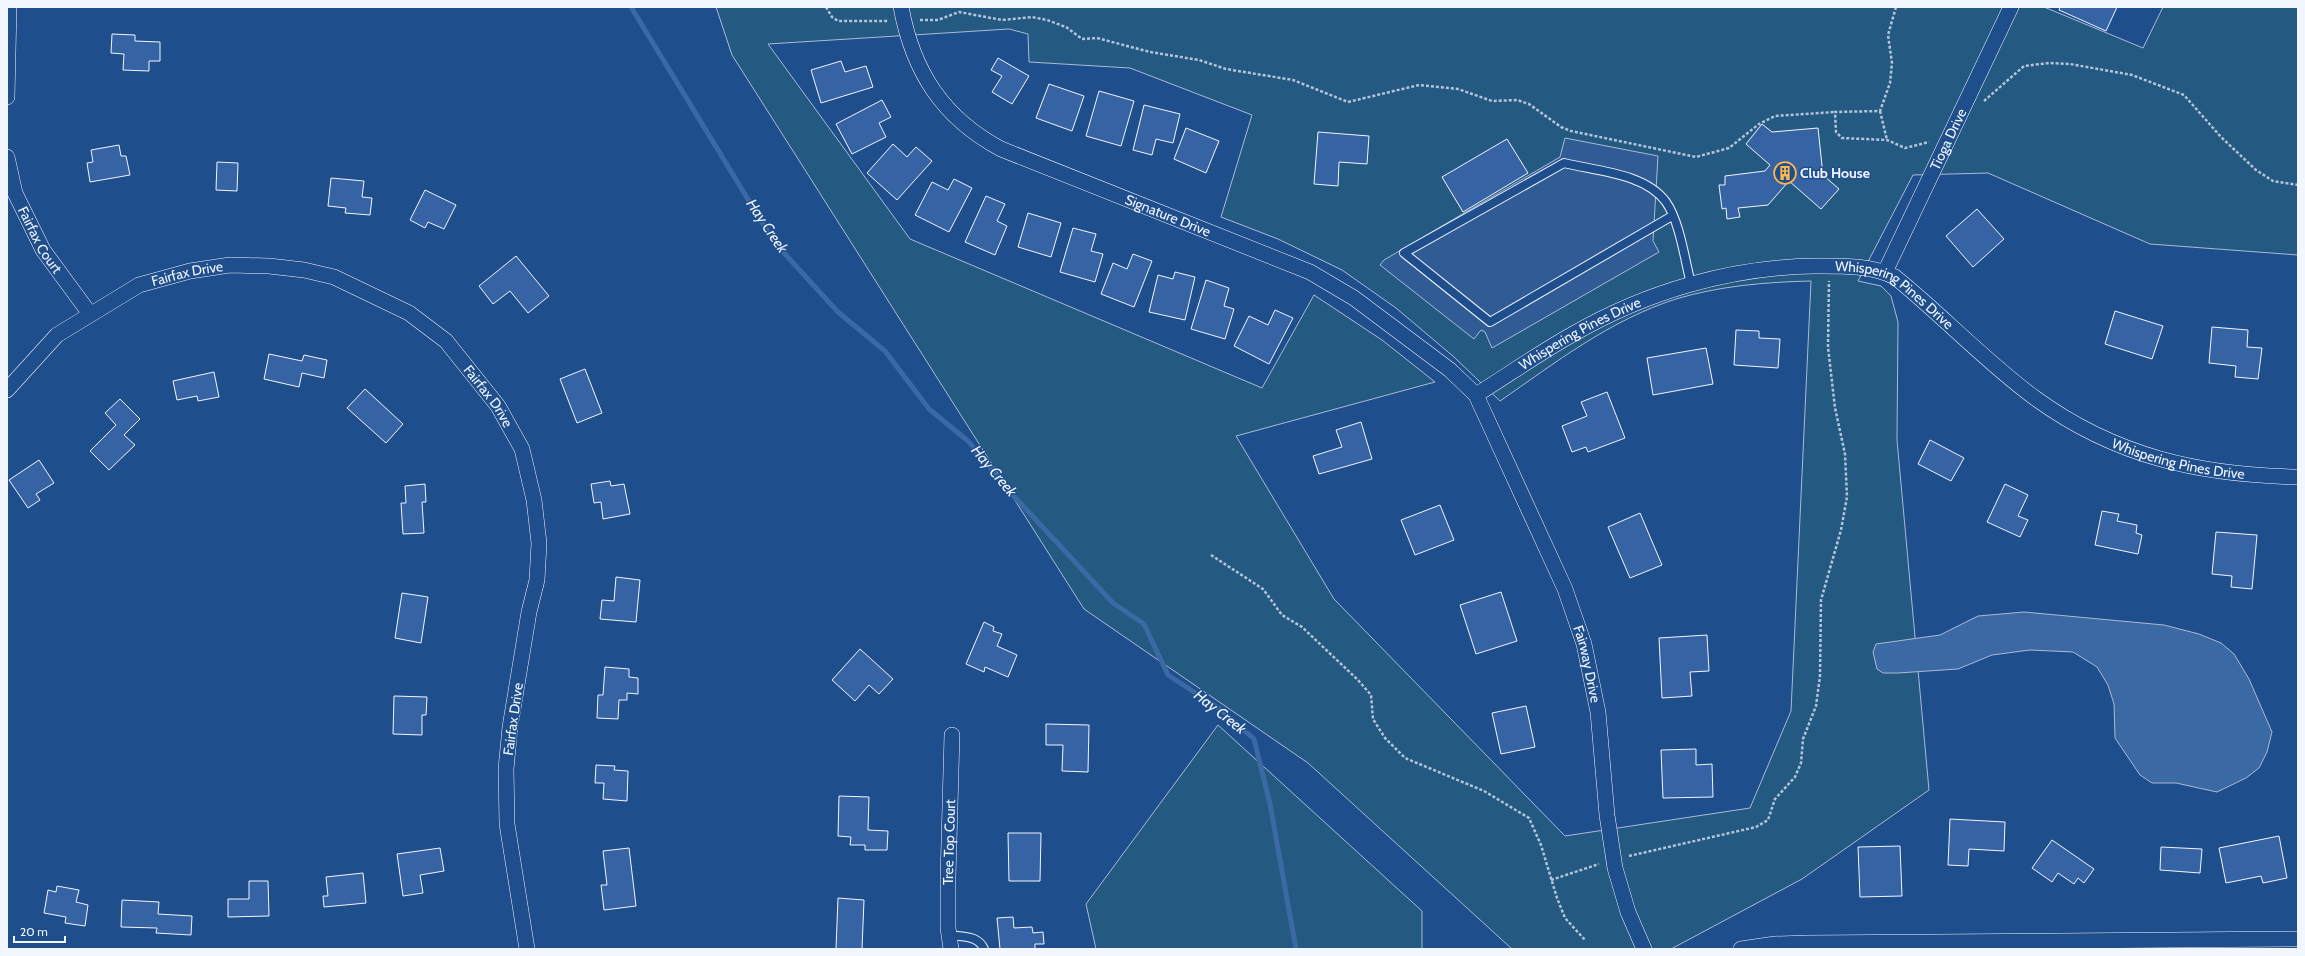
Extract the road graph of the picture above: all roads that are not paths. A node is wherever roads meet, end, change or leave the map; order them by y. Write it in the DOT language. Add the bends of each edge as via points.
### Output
graph roads {
  1 [pos="9,7"];
  2 [pos="2011,7"];
  3 [pos="902,14"];
  4 [pos="7,97"];
  5 [pos="7,157"];
  6 [pos="1672,216"];
  7 [pos="1885,272"];
  8 [pos="1691,284"];
  9 [pos="90,314"];
  10 [pos="7,390"];
  11 [pos="1476,396"];
  12 [pos="2298,477"];
  13 [pos="952,735"];
  14 [pos="2298,940"];
  15 [pos="950,942"];
  16 [pos="527,949"];
  17 [pos="984,949"];
  18 [pos="1644,949"];
  19 [pos="1741,949"];
  1 -- 4 [label="street"];
  2 -- 7 [label="street, Tioga Drive"];
  3 -- 11 [label="street, Signature Drive" via="918,63 940,100 967,128 983,139 1007,152 1310,272 1354,298 1450,370"];
  5 -- 9 [label="street, Fairfax Court" via="15,193 43,250"];
  6 -- 6 [label="lane" via="1667,203 1660,195 1642,183 1564,163 1404,253 1490,322"];
  6 -- 8 [label="lane"];
  7 -- 8 [label="street, Whispering Pines Drive" via="1830,266 1772,268"];
  7 -- 12 [label="street, Whispering Pines Drive" via="1904,284 2035,398 2094,435 2132,451 2186,466 2244,475"];
  8 -- 11 [label="street, Whispering Pines Drive" via="1652,297 1572,334"];
  9 -- 10 [label="street, Fairfax Drive" via="57,335"];
  9 -- 16 [label="street, Fairfax Drive" via="139,285 190,271 230,265 304,270 334,277 409,313 446,341 498,406 522,449 534,500 539,543 537,580 510,727 506,769 507,824"];
  11 -- 18 [label="street, Fairway Drive" via="1565,589 1584,644 1598,712 1613,859 1619,888"];
  13 -- 15 [label="street, Tree Top Court" via="948,878"];
  14 -- 19 [label="street" via="1775,944"];
  15 -- 17 [label="lane" via="972,938 981,943"];
}
